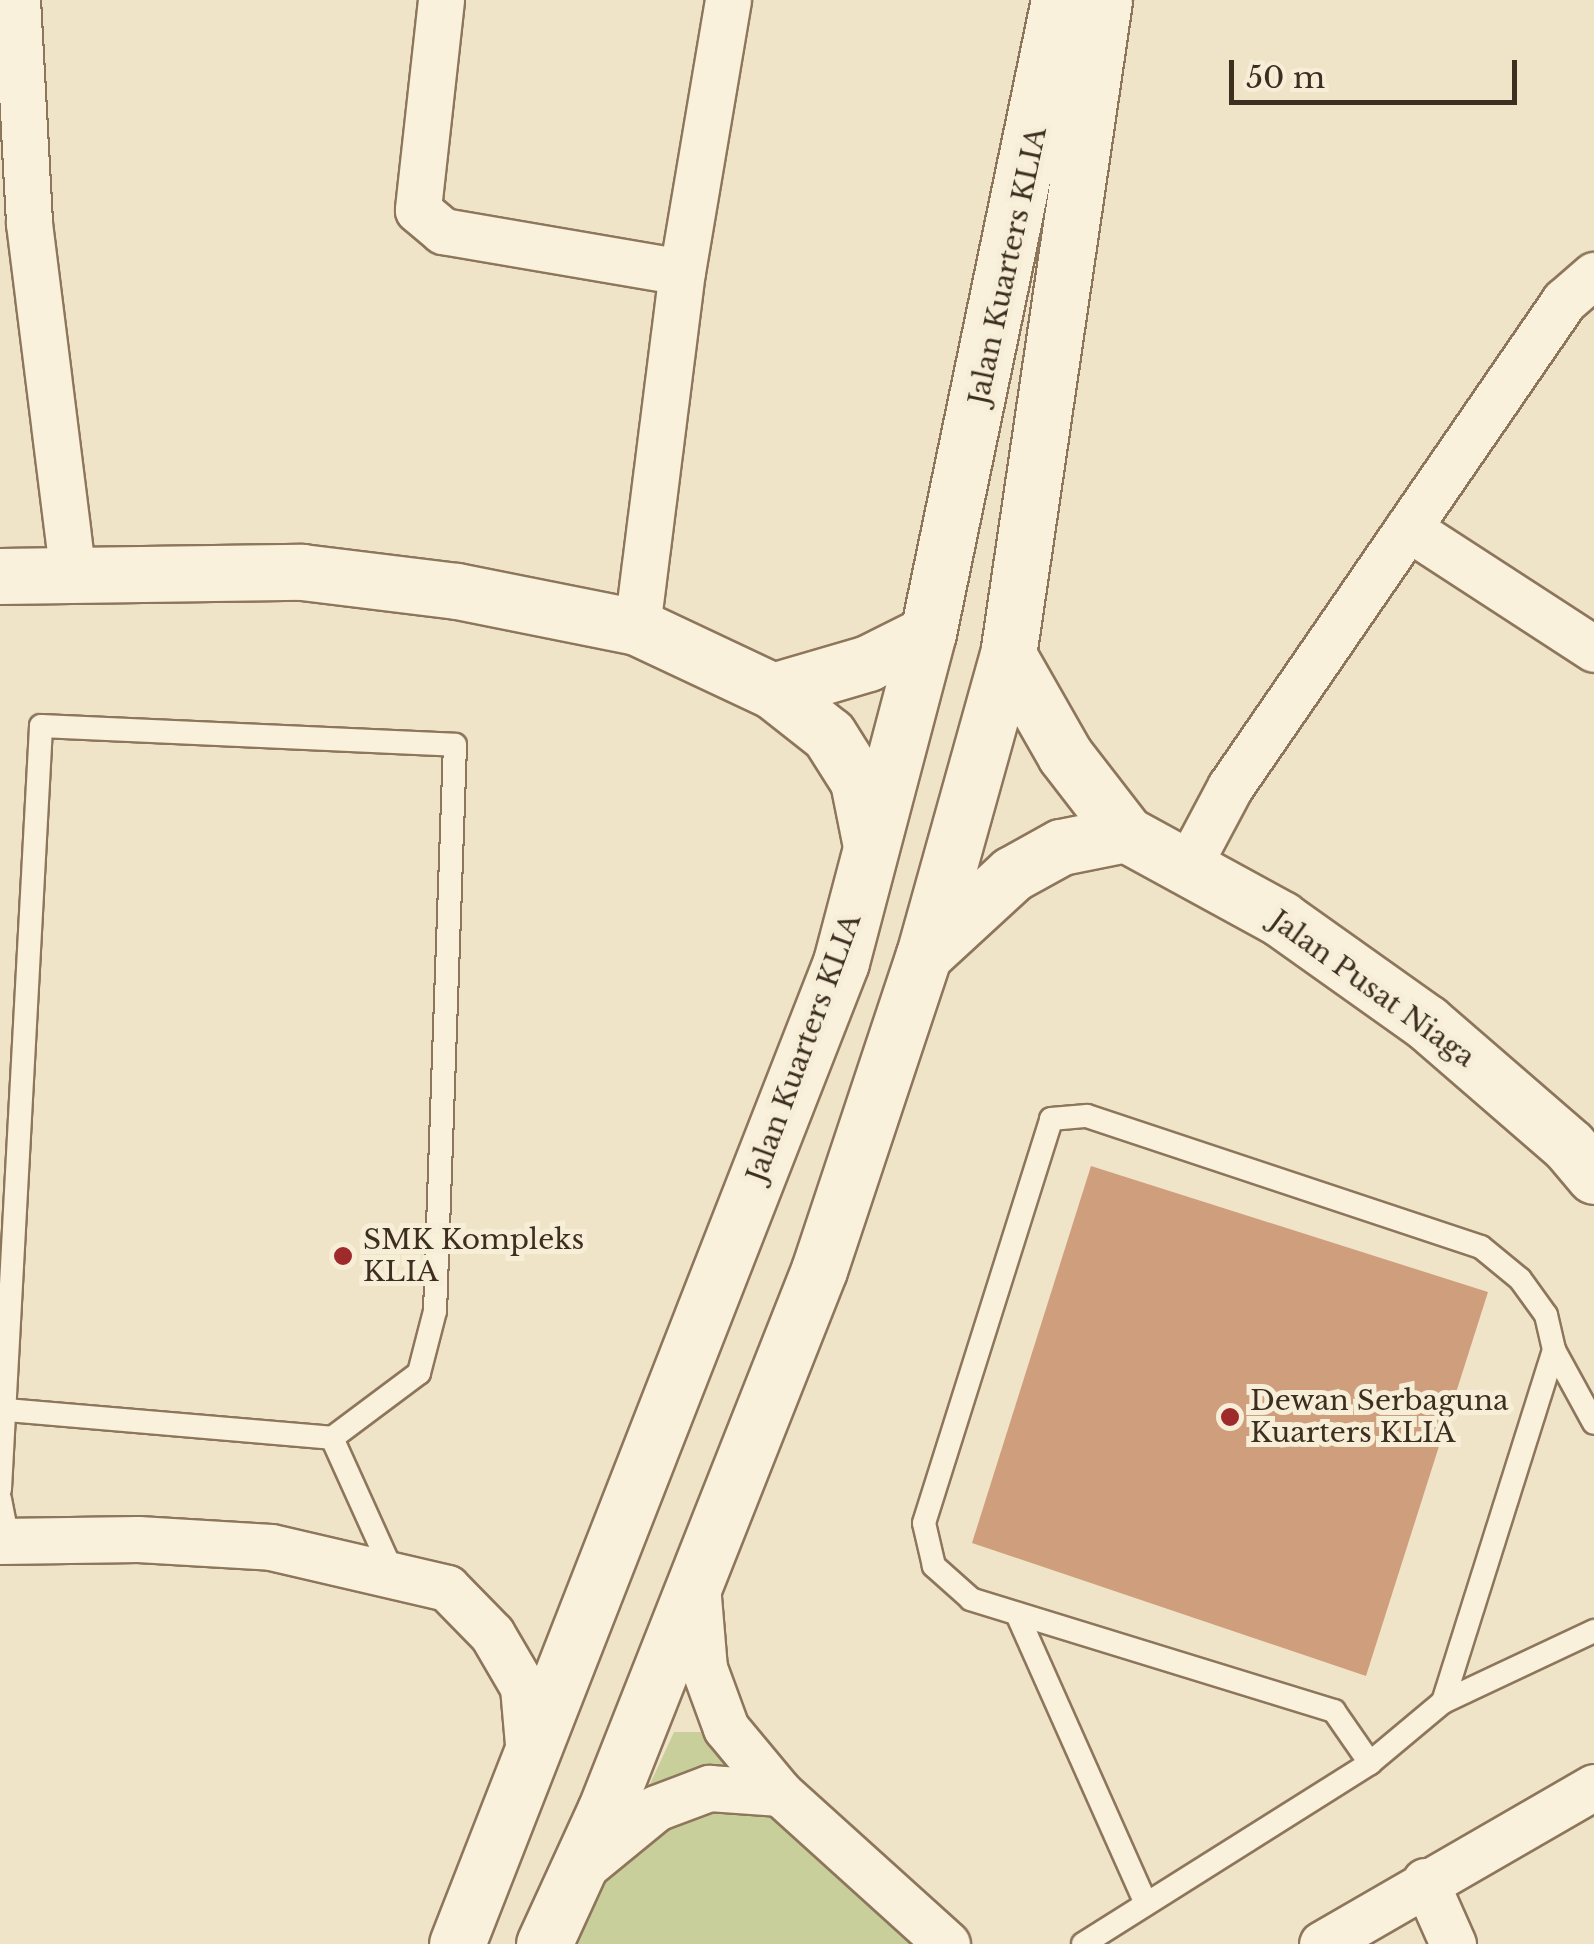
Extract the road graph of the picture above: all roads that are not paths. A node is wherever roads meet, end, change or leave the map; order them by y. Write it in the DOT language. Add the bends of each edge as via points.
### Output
graph roads {
  1 [pos="17,0"];
  2 [pos="441,0"];
  3 [pos="728,0"];
  4 [pos="1059,0"];
  5 [pos="1104,0"];
  6 [pos="15,224"];
  7 [pos="682,272"];
  8 [pos="1594,275"];
  9 [pos="1408,528"];
  10 [pos="72,570"];
  11 [pos="0,576"];
  12 [pos="637,628"];
  13 [pos="928,633"];
  14 [pos="1594,648"];
  15 [pos="1008,654"];
  16 [pos="773,690"];
  17 [pos="1126,834"];
  18 [pos="871,846"];
  19 [pos="1189,864"];
  20 [pos="924,954"];
  21 [pos="1594,1176"];
  22 [pos="1554,1350"];
  23 [pos="7,1410"];
  24 [pos="1594,1423"];
  25 [pos="332,1438"];
  26 [pos="0,1489"];
  27 [pos="3,1527"];
  28 [pos="392,1571"];
  29 [pos="697,1585"];
  30 [pos="1018,1614"];
  31 [pos="1594,1631"];
  32 [pos="1443,1702"];
  33 [pos="529,1763"];
  34 [pos="1370,1763"];
  35 [pos="1594,1787"];
  36 [pos="780,1794"];
  37 [pos="577,1873"];
  38 [pos="1425,1882"];
  39 [pos="1145,1902"];
  40 [pos="1388,1926"];
  41 [pos="458,1944"];
  42 [pos="544,1944"];
  43 [pos="947,1944"];
  44 [pos="1083,1944"];
  45 [pos="1322,1944"];
  46 [pos="1453,1944"];
  1 -- 6 [label="street"];
  2 -- 7 [label="street" via="418,210 443,231"];
  3 -- 7 [label="street"];
  4 -- 13 [label="main road, Jalan Kuarters KLIA"];
  5 -- 15 [label="main road, Jalan Kuarters KLIA"];
  6 -- 10 [label="street"];
  7 -- 12 [label="street"];
  8 -- 9 [label="street" via="1564,301"];
  9 -- 14 [label="street"];
  9 -- 19 [label="street" via="1230,787"];
  10 -- 11 [label="main road"];
  10 -- 12 [label="main road" via="302,572 456,591"];
  12 -- 16 [label="main road"];
  13 -- 16 [label="main road" via="868,664"];
  13 -- 18 [label="main road, Jalan Kuarters KLIA"];
  15 -- 17 [label="main road" via="1065,754"];
  15 -- 20 [label="main road, Jalan Kuarters KLIA"];
  16 -- 18 [label="main road" via="830,735 858,781"];
  17 -- 19 [label="main road, Jalan Pusat Niaga"];
  17 -- 20 [label="main road" via="1061,847 1012,874"];
  18 -- 33 [label="main road, Jalan Kuarters KLIA" via="841,962"];
  19 -- 21 [label="main road, Jalan Pusat Niaga" via="1281,919 1426,1022 1569,1146"];
  20 -- 29 [label="main road, Jalan Kuarters KLIA" via="820,1270"];
  22 -- 24 [label="lane"];
  22 -- 30 [label="lane" via="1546,1315 1520,1279 1481,1248 1087,1116 1051,1119 924,1523 934,1566 971,1600"];
  22 -- 32 [label="lane"];
  23 -- 25 [label="lane"];
  23 -- 25 [label="lane" via="41,726 455,744 435,1310 419,1374"];
  23 -- 26 [label="lane"];
  25 -- 28 [label="lane"];
  27 -- 28 [label="street" via="271,1548"];
  28 -- 33 [label="street" via="446,1588 492,1634 523,1687"];
  29 -- 36 [label="street" via="704,1668 726,1728"];
  29 -- 37 [label="main road, Jalan Kuarters KLIA"];
  30 -- 34 [label="lane" via="1334,1711"];
  30 -- 39 [label="lane"];
  31 -- 32 [label="lane"];
  32 -- 34 [label="lane"];
  33 -- 41 [label="main road, Jalan Kuarters KLIA"];
  34 -- 39 [label="lane"];
  35 -- 38 [label="street"];
  36 -- 37 [label="street" via="709,1788 656,1808"];
  36 -- 43 [label="street"];
  37 -- 42 [label="main road, Jalan Kuarters KLIA"];
  38 -- 40 [label="street"];
  38 -- 46 [label="street"];
  39 -- 44 [label="lane"];
  40 -- 45 [label="street"];
}
